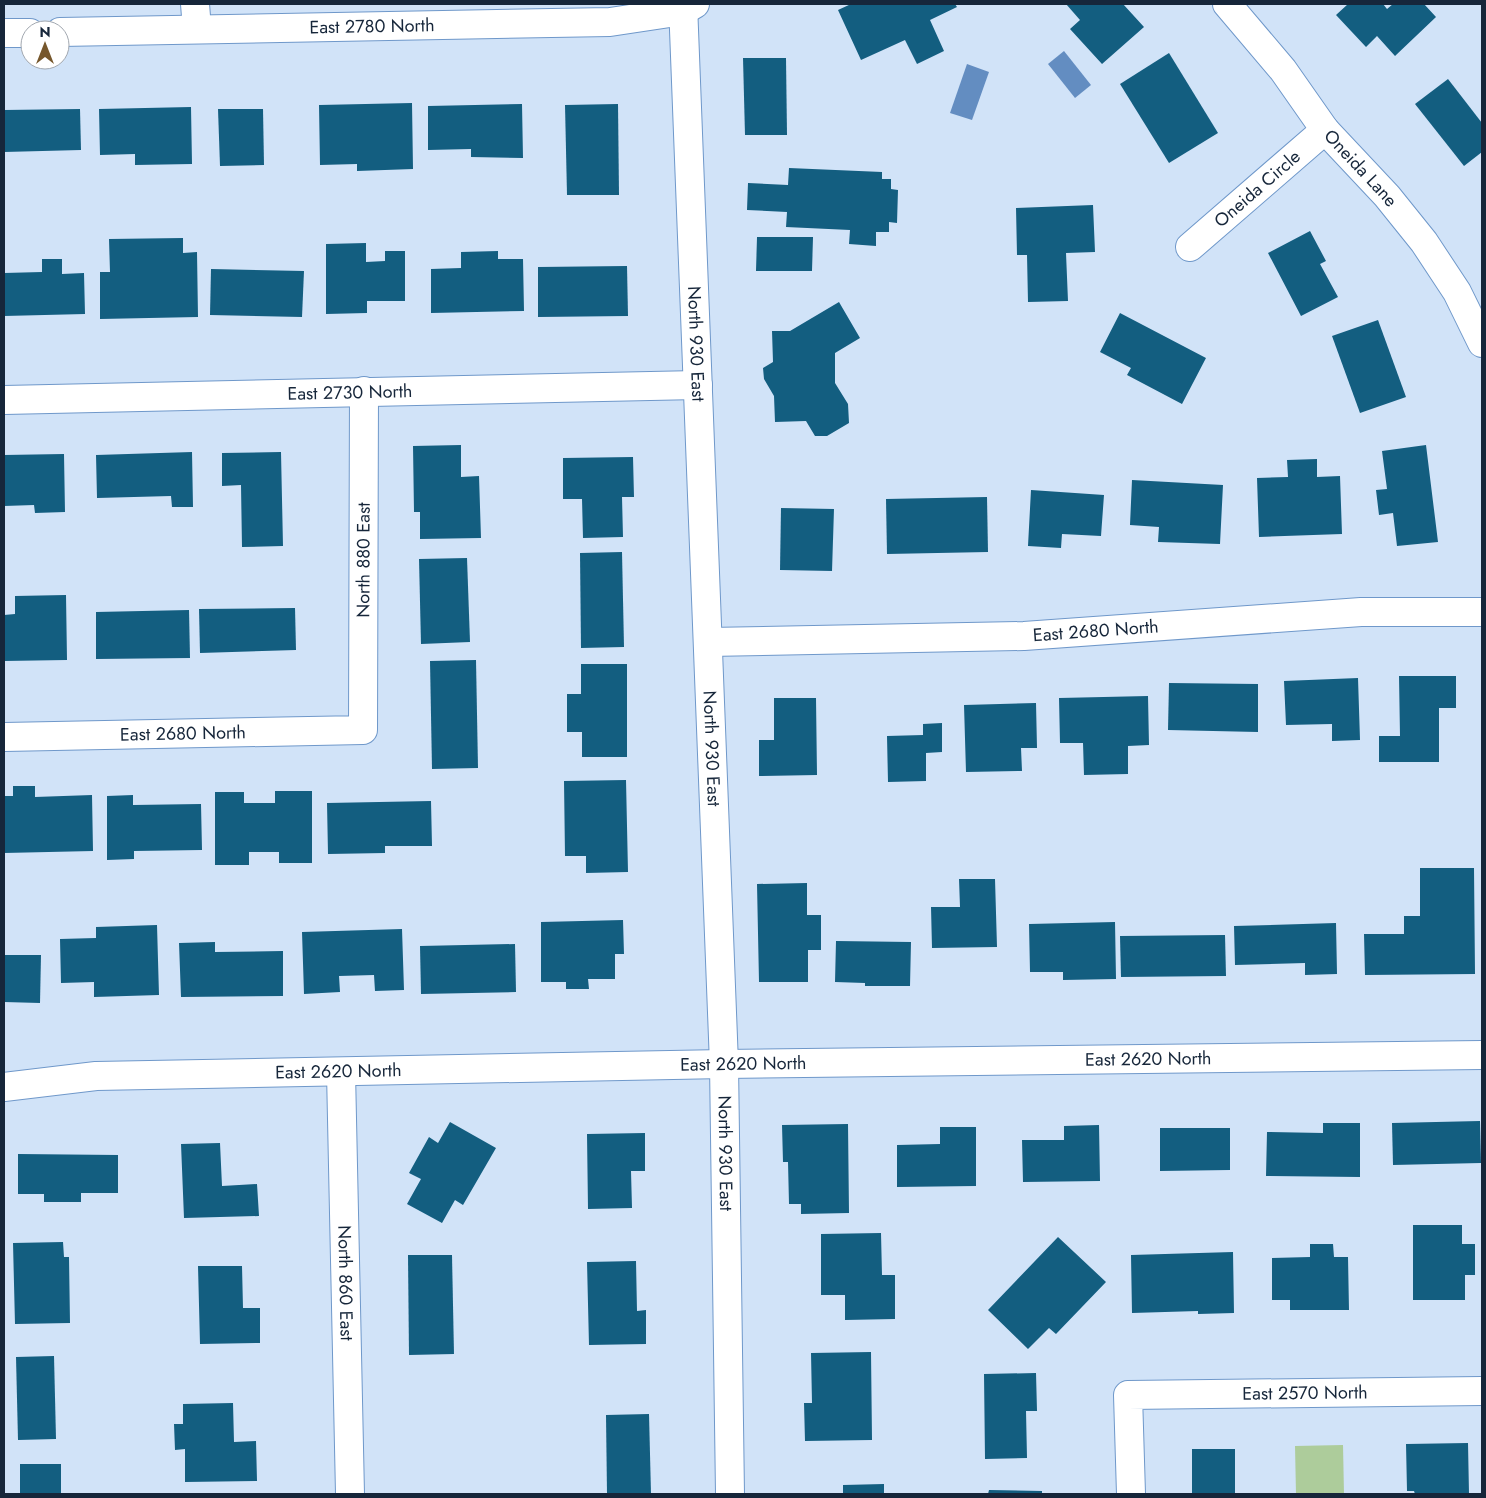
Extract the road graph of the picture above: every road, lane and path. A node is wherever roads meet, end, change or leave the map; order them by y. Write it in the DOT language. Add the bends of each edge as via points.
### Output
graph roads {
  1 [pos="1227,4"];
  2 [pos="687,6"];
  3 [pos="196,16"];
  4 [pos="70,31"];
  5 [pos="4,33"];
  6 [pos="20,33"];
  7 [pos="1325,130"];
  8 [pos="1190,247"];
  9 [pos="1482,343"];
  10 [pos="698,385"];
  11 [pos="364,391"];
  12 [pos="4,400"];
  13 [pos="1482,612"];
  14 [pos="708,642"];
  15 [pos="363,730"];
  16 [pos="4,737"];
  17 [pos="1482,1055"];
  18 [pos="724,1064"];
  19 [pos="341,1072"];
  20 [pos="4,1087"];
  21 [pos="1482,1392"];
  22 [pos="350,1494"];
  23 [pos="730,1494"];
  24 [pos="1130,1494"];
  1 -- 7 [label="street, Oneida Lane" via="1283,70"];
  2 -- 3 [label="street, East 2780 North" via="610,22"];
  2 -- 10 [label="street, North 930 East"];
  3 -- 4 [label="street, East 2780 North"];
  5 -- 6 [label="street"];
  7 -- 8 [label="street, Oneida Circle"];
  7 -- 9 [label="street, Oneida Lane" via="1387,196 1424,242 1457,292"];
  10 -- 11 [label="street, East 2730 North"];
  10 -- 14 [label="street, North 930 East"];
  11 -- 12 [label="street, East 2730 North"];
  11 -- 15 [label="street, North 880 East"];
  13 -- 14 [label="street, East 2680 North" via="1361,612 1024,636"];
  14 -- 18 [label="street, North 930 East"];
  15 -- 16 [label="street, East 2680 North"];
  17 -- 18 [label="street, East 2620 North"];
  18 -- 19 [label="street, East 2620 North"];
  18 -- 23 [label="street, North 930 East"];
  19 -- 20 [label="street, East 2620 North" via="96,1076"];
  19 -- 22 [label="street, North 860 East"];
  21 -- 24 [label="street, East 2570 North" via="1128,1395"];
}
